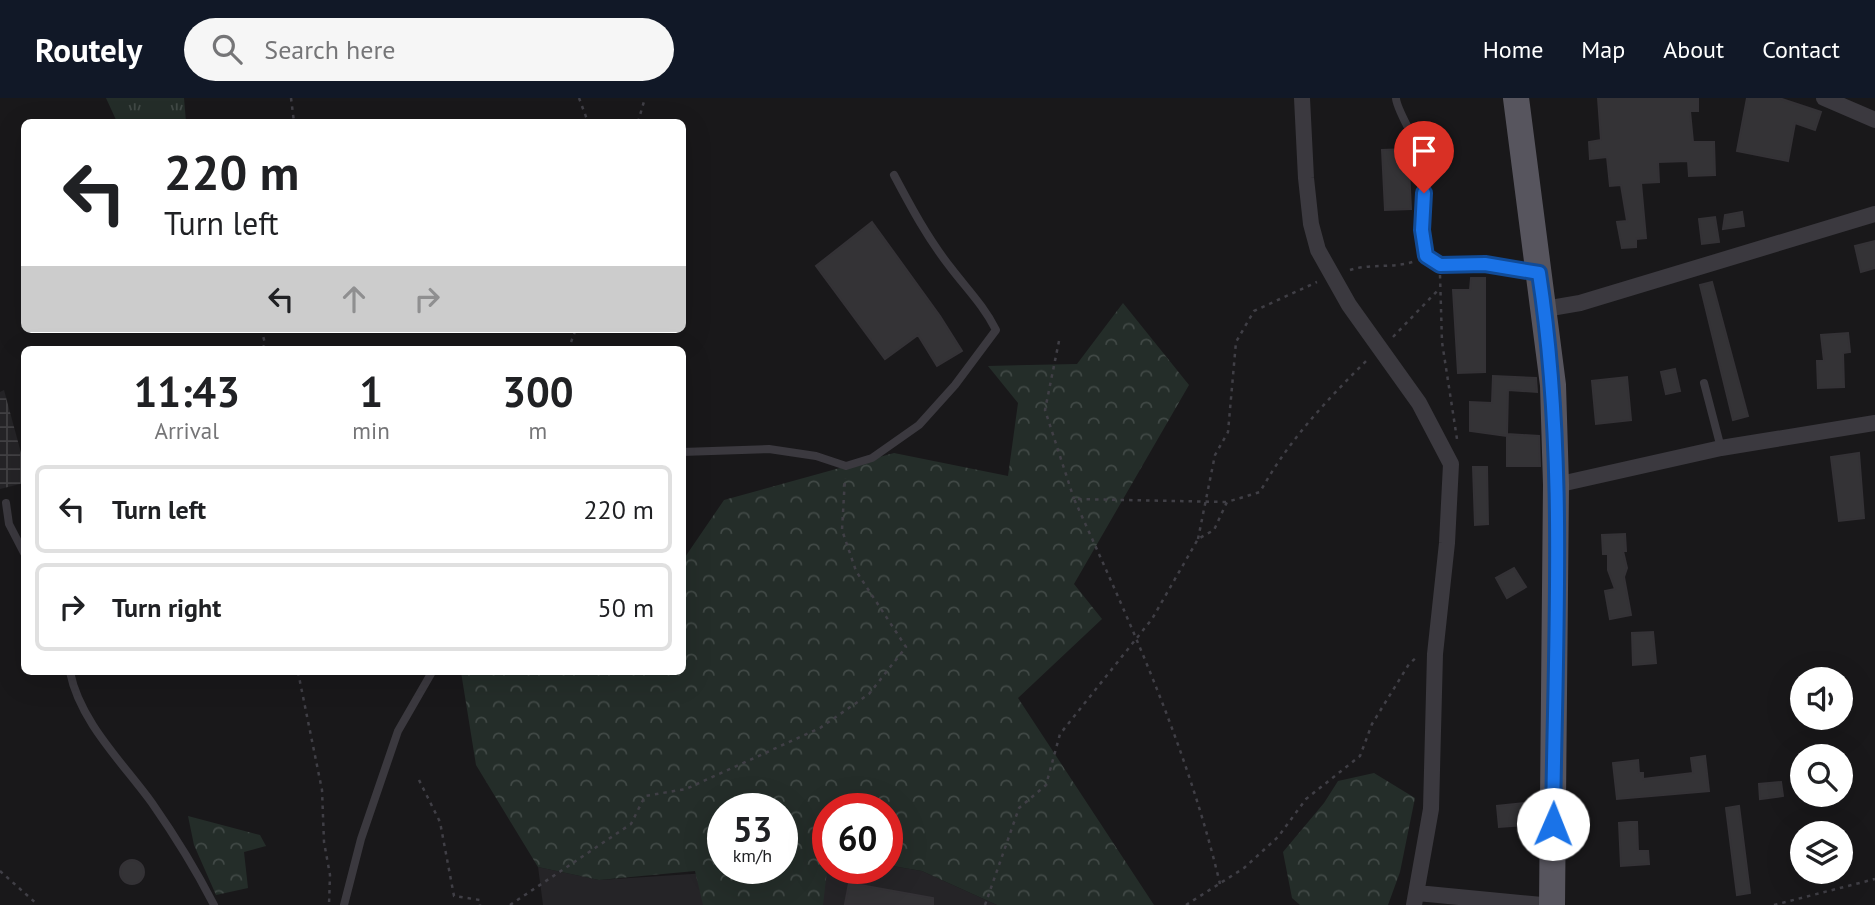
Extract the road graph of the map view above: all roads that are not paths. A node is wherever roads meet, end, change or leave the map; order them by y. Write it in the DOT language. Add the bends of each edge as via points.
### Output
graph roads {
  1 [pos="1302,98"];
  2 [pos="1396,98"];
  3 [pos="1516,98"];
  4 [pos="1824,98"];
  5 [pos="1875,120"];
  6 [pos="894,175"];
  7 [pos="1875,214"];
  8 [pos="1539,273"];
  9 [pos="1545,309"];
  10 [pos="1704,383"];
  11 [pos="1875,423"];
  12 [pos="1721,448"];
  13 [pos="686,452"];
  14 [pos="1556,485"];
  15 [pos="6,503"];
  16 [pos="21,547"];
  17 [pos="71,675"];
  18 [pos="430,675"];
  19 [pos="1415,899"];
  20 [pos="214,905"];
  21 [pos="344,905"];
  22 [pos="1542,905"];
  23 [pos="1552,905"];
  1 -- 19 [label="street" via="1306,178 1318,250 1349,305 1419,403 1451,464 1437,640 1431,809"];
  2 -- 8 [label="lane" via="1420,155 1426,256 1440,265 1485,264"];
  3 -- 8 [label="main road"];
  4 -- 5 [label="street"];
  6 -- 13 [label="lane" via="914,215 985,308 996,330 955,385 919,425 872,458 846,466 769,449"];
  7 -- 9 [label="street" via="1580,303"];
  8 -- 9 [label="main road"];
  9 -- 14 [label="main road"];
  10 -- 12 [label="lane"];
  11 -- 12 [label="street"];
  12 -- 14 [label="street"];
  14 -- 23 [label="main road"];
  15 -- 16 [label="lane" via="9,524"];
  17 -- 20 [label="lane" via="75,695 152,804"];
  18 -- 21 [label="lane" via="398,731"];
  19 -- 22 [label="street"];
}
